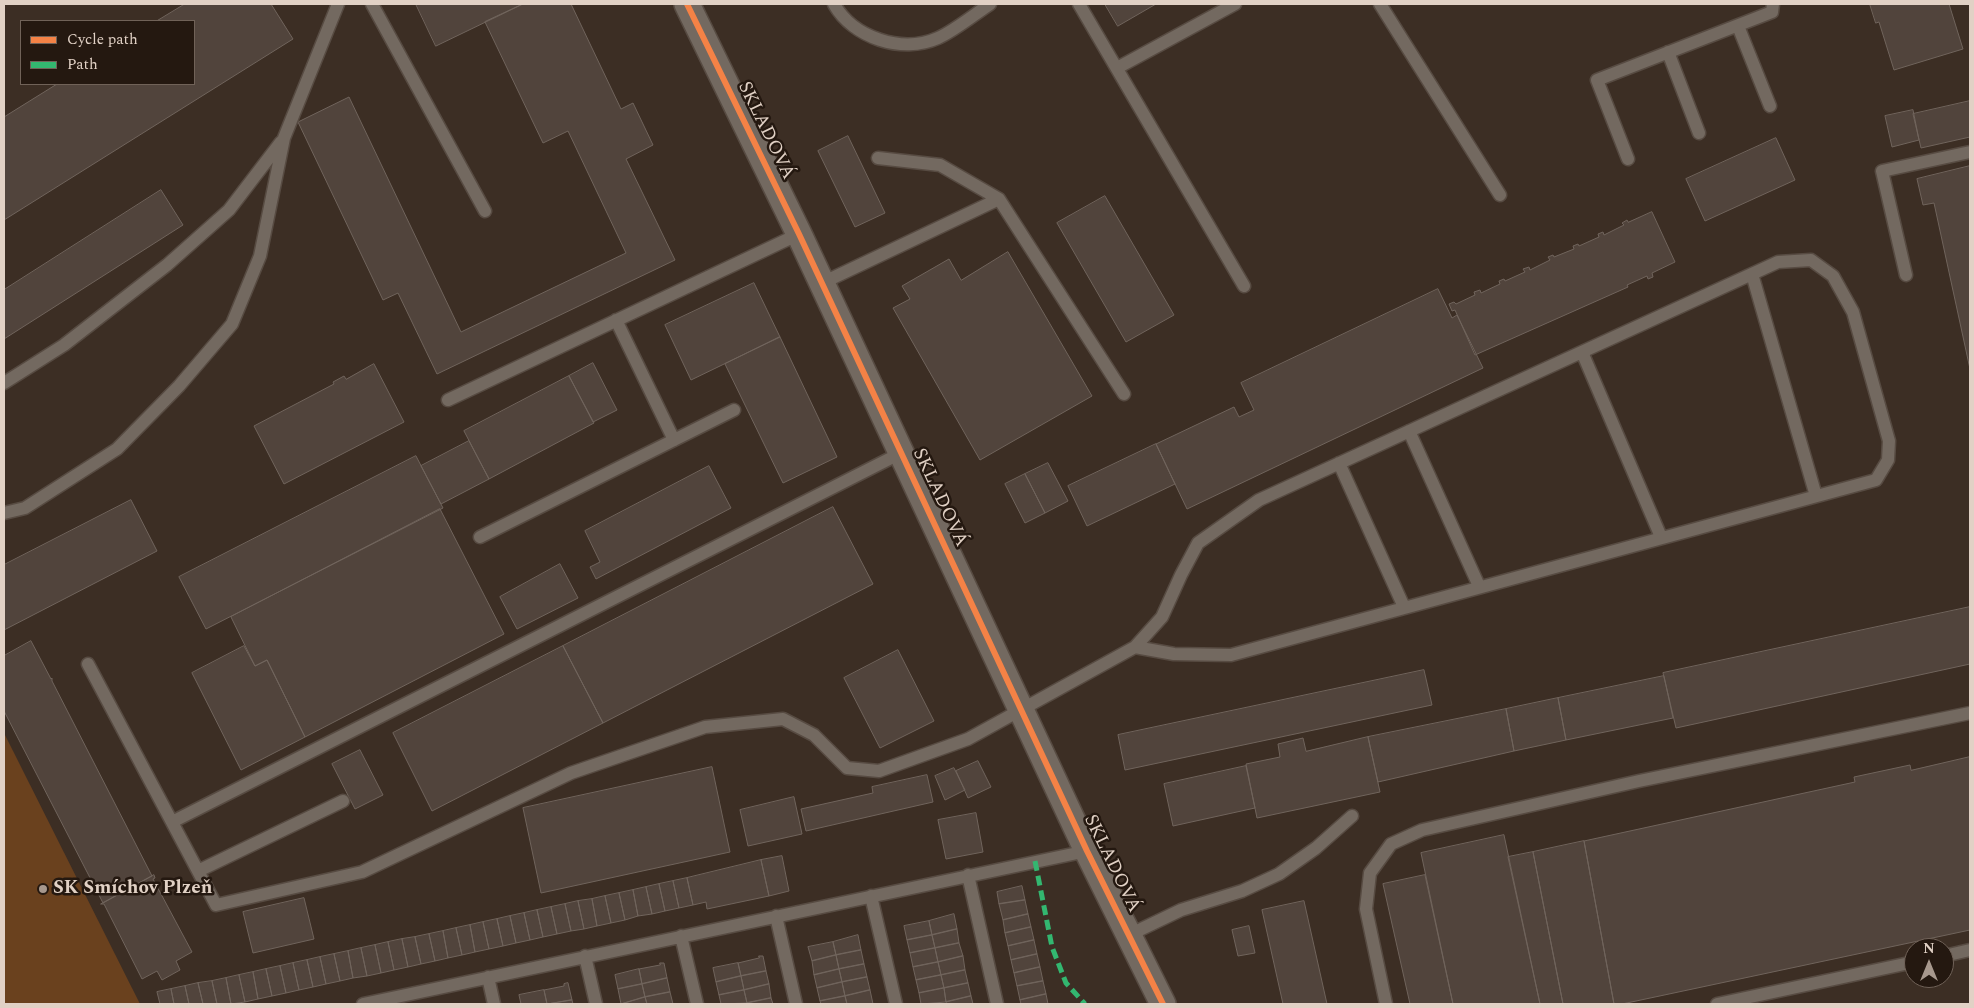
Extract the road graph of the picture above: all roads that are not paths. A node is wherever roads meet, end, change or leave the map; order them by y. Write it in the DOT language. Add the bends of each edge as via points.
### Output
graph roads {
  1 [pos="338,4"];
  2 [pos="372,4"];
  3 [pos="686,4"];
  4 [pos="834,4"];
  5 [pos="990,4"];
  6 [pos="1079,4"];
  7 [pos="1234,4"];
  8 [pos="1380,4"];
  9 [pos="1773,4"];
  10 [pos="1738,26"];
  11 [pos="1668,52"];
  12 [pos="1117,68"];
  13 [pos="1770,106"];
  14 [pos="1699,133"];
  15 [pos="284,138"];
  16 [pos="1970,152"];
  17 [pos="878,158"];
  18 [pos="1628,159"];
  19 [pos="1500,195"];
  20 [pos="1000,199"];
  21 [pos="485,211"];
  22 [pos="799,234"];
  23 [pos="1752,274"];
  24 [pos="1906,275"];
  25 [pos="822,283"];
  26 [pos="1244,286"];
  27 [pos="616,320"];
  28 [pos="1582,352"];
  29 [pos="4,384"];
  30 [pos="1124,394"];
  31 [pos="448,400"];
  32 [pos="734,410"];
  33 [pos="1409,431"];
  34 [pos="674,440"];
  35 [pos="901,453"];
  36 [pos="1340,463"];
  37 [pos="1816,496"];
  38 [pos="4,513"];
  39 [pos="480,537"];
  40 [pos="1662,537"];
  41 [pos="1479,586"];
  42 [pos="1404,607"];
  43 [pos="1135,647"];
  44 [pos="88,664"];
  45 [pos="1022,711"];
  46 [pos="1970,713"];
  47 [pos="343,801"];
  48 [pos="1352,816"];
  49 [pos="172,822"];
  50 [pos="1087,851"];
  51 [pos="198,871"];
  52 [pos="968,876"];
  53 [pos="871,896"];
  54 [pos="776,916"];
  55 [pos="1129,935"];
  56 [pos="682,936"];
  57 [pos="1970,950"];
  58 [pos="1954,954"];
  59 [pos="585,956"];
  60 [pos="1904,964"];
  61 [pos="488,977"];
  62 [pos="393,1001"];
  63 [pos="362,1004"];
  64 [pos="494,1004"];
  65 [pos="596,1004"];
  66 [pos="696,1004"];
  67 [pos="796,1004"];
  68 [pos="896,1004"];
  69 [pos="997,1004"];
  70 [pos="1163,1004"];
  71 [pos="1386,1004"];
  72 [pos="1717,1004"];
  1 -- 15 [label="lane"];
  2 -- 21 [label="lane"];
  3 -- 22 [label="street, SKLADOVÁ"];
  4 -- 5 [label="lane" via="841,16 867,36 906,45 938,38"];
  6 -- 12 [label="lane"];
  7 -- 12 [label="lane"];
  8 -- 19 [label="lane"];
  9 -- 10 [label="lane" via="1772,12"];
  10 -- 11 [label="lane"];
  10 -- 13 [label="lane"];
  11 -- 14 [label="lane"];
  11 -- 18 [label="lane" via="1597,80"];
  12 -- 26 [label="lane"];
  15 -- 29 [label="lane" via="229,210 188,247 64,346"];
  15 -- 38 [label="lane" via="260,256 232,324 179,386 117,449 25,508"];
  16 -- 24 [label="lane" via="1882,171"];
  17 -- 20 [label="lane" via="940,165"];
  20 -- 25 [label="lane"];
  20 -- 30 [label="lane"];
  22 -- 25 [label="street, SKLADOVÁ"];
  22 -- 27 [label="lane"];
  23 -- 28 [label="lane"];
  23 -- 37 [label="lane"];
  23 -- 37 [label="lane" via="1778,262 1811,260 1833,276 1853,312 1889,441 1888,460 1876,480"];
  25 -- 35 [label="street, SKLADOVÁ"];
  27 -- 31 [label="lane"];
  27 -- 34 [label="lane"];
  28 -- 33 [label="lane"];
  28 -- 40 [label="lane"];
  32 -- 34 [label="lane"];
  33 -- 36 [label="lane"];
  33 -- 41 [label="lane"];
  34 -- 39 [label="lane"];
  35 -- 45 [label="street, SKLADOVÁ"];
  35 -- 49 [label="lane"];
  36 -- 42 [label="lane"];
  36 -- 43 [label="lane" via="1259,500 1198,543 1162,617"];
  37 -- 40 [label="lane"];
  40 -- 41 [label="lane"];
  41 -- 42 [label="lane"];
  42 -- 43 [label="lane" via="1230,655 1174,654"];
  43 -- 45 [label="lane"];
  44 -- 49 [label="lane"];
  45 -- 50 [label="street, SKLADOVÁ"];
  45 -- 51 [label="lane" via="968,739 879,771 846,768 814,735 783,718 706,727 570,773 362,872 216,905"];
  46 -- 71 [label="lane" via="1630,783 1422,830 1391,844 1370,873 1366,909"];
  47 -- 51 [label="lane"];
  48 -- 55 [label="lane" via="1316,848 1279,874 1242,891 1181,910"];
  49 -- 51 [label="lane"];
  50 -- 52 [label="lane"];
  50 -- 55 [label="street, SKLADOVÁ"];
  52 -- 53 [label="lane"];
  52 -- 69 [label="lane"];
  53 -- 54 [label="lane"];
  53 -- 68 [label="lane"];
  54 -- 56 [label="lane"];
  54 -- 67 [label="lane"];
  55 -- 70 [label="street, SKLADOVÁ"];
  56 -- 59 [label="lane"];
  56 -- 66 [label="lane"];
  57 -- 58 [label="lane"];
  59 -- 61 [label="lane"];
  59 -- 65 [label="lane"];
  60 -- 72 [label="lane"];
  61 -- 62 [label="lane"];
  61 -- 64 [label="lane"];
  62 -- 63 [label="lane"];
}
